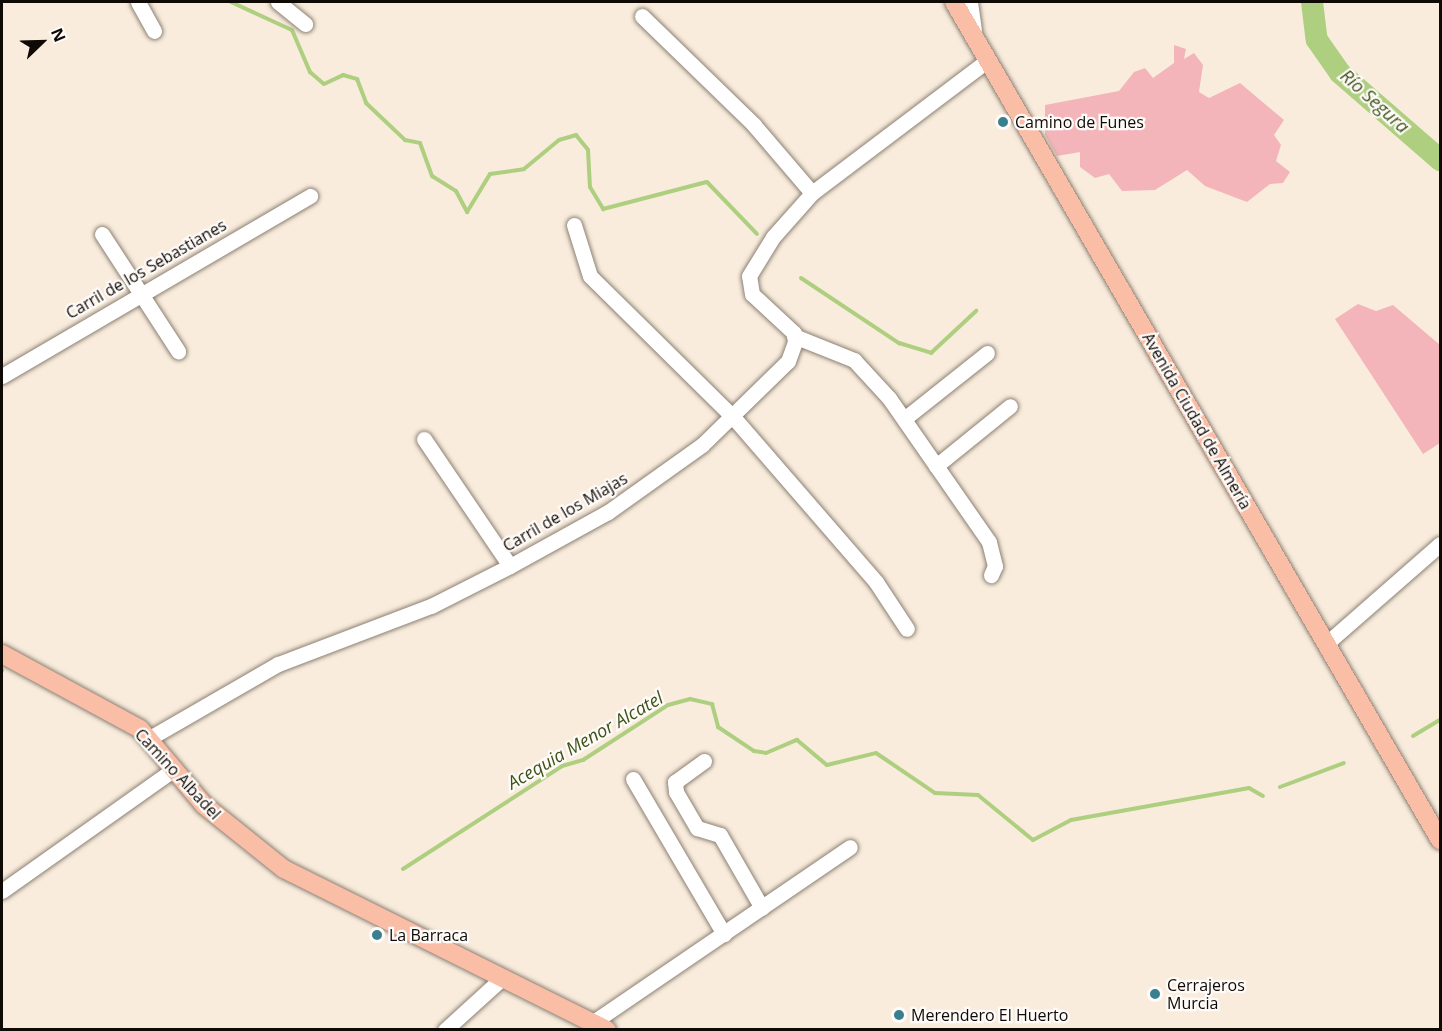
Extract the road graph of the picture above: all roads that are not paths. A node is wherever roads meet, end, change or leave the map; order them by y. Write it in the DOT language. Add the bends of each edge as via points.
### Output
graph roads {
  1 [pos="138,2"];
  2 [pos="278,2"];
  3 [pos="967,3"];
  4 [pos="642,16"];
  5 [pos="305,24"];
  6 [pos="154,31"];
  7 [pos="988,60"];
  8 [pos="812,193"];
  9 [pos="310,196"];
  10 [pos="574,225"];
  11 [pos="102,234"];
  12 [pos="142,290"];
  13 [pos="794,336"];
  14 [pos="178,351"];
  15 [pos="987,353"];
  16 [pos="2,376"];
  17 [pos="1010,406"];
  18 [pos="734,418"];
  19 [pos="904,419"];
  20 [pos="424,439"];
  21 [pos="936,466"];
  22 [pos="1440,544"];
  23 [pos="510,566"];
  24 [pos="991,574"];
  25 [pos="907,629"];
  26 [pos="1327,644"];
  27 [pos="2,654"];
  28 [pos="148,739"];
  29 [pos="704,761"];
  30 [pos="173,770"];
  31 [pos="633,779"];
  32 [pos="1436,820"];
  33 [pos="1440,840"];
  34 [pos="850,847"];
  35 [pos="2,891"];
  36 [pos="762,908"];
  37 [pos="724,934"];
  38 [pos="500,980"];
  39 [pos="599,1026"];
  40 [pos="445,1029"];
  1 -- 6 [label="street"];
  2 -- 5 [label="street"];
  3 -- 7 [label="main road, Avenida Ciudad de Almería" via="976,38"];
  4 -- 8 [label="street" via="754,125"];
  7 -- 8 [label="street"];
  7 -- 26 [label="main road, Avenida Ciudad de Almería"];
  8 -- 13 [label="street" via="773,237 749,276 752,294"];
  9 -- 12 [label="street, Carril de los Sebastianes"];
  10 -- 18 [label="street" via="590,276"];
  11 -- 12 [label="street"];
  12 -- 14 [label="street"];
  12 -- 16 [label="street, Carril de los Sebastianes"];
  13 -- 18 [label="street, Carril de los Miajas" via="788,361"];
  13 -- 19 [label="street" via="854,360"];
  15 -- 19 [label="street"];
  17 -- 21 [label="street"];
  18 -- 23 [label="street, Carril de los Miajas" via="608,512"];
  18 -- 25 [label="street" via="876,582"];
  19 -- 21 [label="street"];
  20 -- 23 [label="street"];
  21 -- 24 [label="street" via="988,542 995,566"];
  22 -- 26 [label="street"];
  23 -- 28 [label="street, Carril de los Miajas" via="431,606 278,664"];
  26 -- 32 [label="main road, Avenida Ciudad de Almería"];
  27 -- 28 [label="main road, Camino Albadel" via="108,711"];
  28 -- 30 [label="main road, Camino Albadel"];
  29 -- 36 [label="street" via="675,782 676,792 697,828 720,835"];
  30 -- 35 [label="street"];
  30 -- 38 [label="main road, Camino Albadel" via="239,838 284,869"];
  31 -- 37 [label="street"];
  32 -- 33 [label="main road, Avenida Ciudad de Almería"];
  34 -- 36 [label="street"];
  36 -- 37 [label="street"];
  37 -- 39 [label="street"];
  38 -- 39 [label="main road, Camino Albadel"];
  38 -- 40 [label="street"];
}
